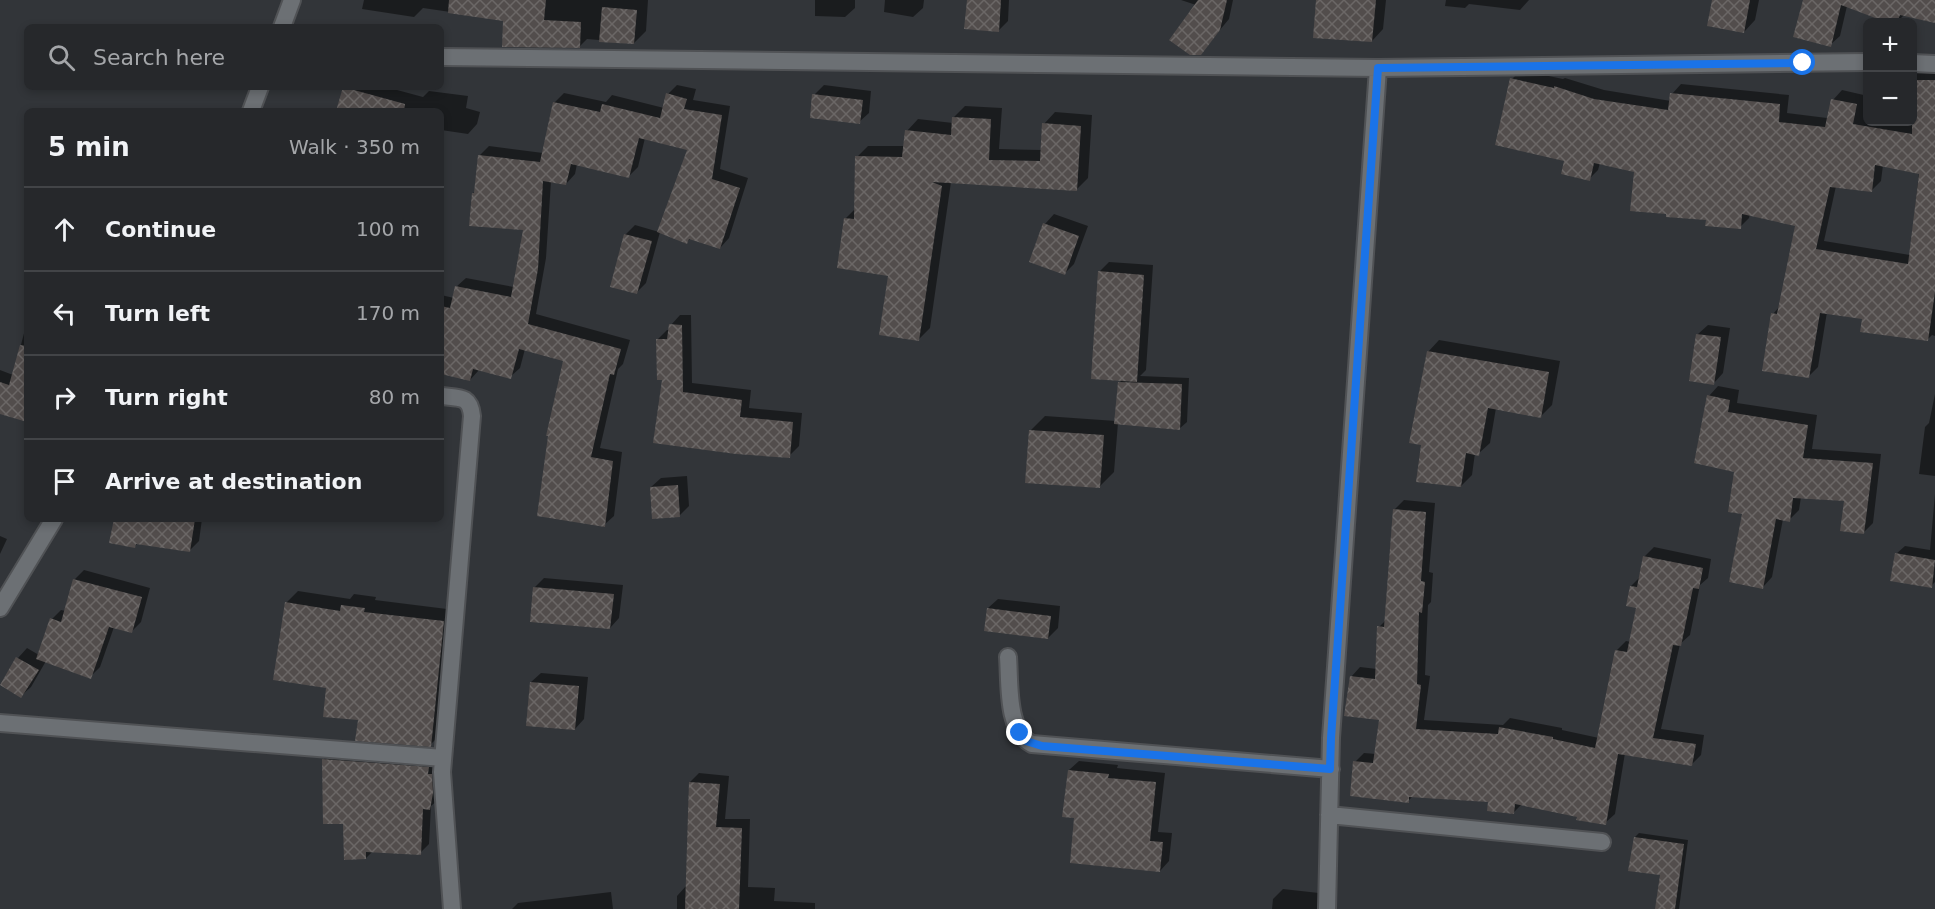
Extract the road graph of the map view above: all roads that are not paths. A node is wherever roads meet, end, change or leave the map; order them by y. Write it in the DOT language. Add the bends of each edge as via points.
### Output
graph roads {
  1 [pos="292,0"];
  2 [pos="283,24"];
  3 [pos="444,57"];
  4 [pos="1863,62"];
  5 [pos="1917,63"];
  6 [pos="1935,64"];
  7 [pos="1378,68"];
  8 [pos="259,90"];
  9 [pos="252,108"];
  10 [pos="444,396"];
  11 [pos="52,522"];
  12 [pos="0,608"];
  13 [pos="1008,657"];
  14 [pos="0,723"];
  15 [pos="443,758"];
  16 [pos="1330,769"];
  17 [pos="1329,815"];
  18 [pos="1602,842"];
  19 [pos="452,909"];
  20 [pos="1328,909"];
  1 -- 2 [label="street"];
  3 -- 7 [label="street"];
  4 -- 7 [label="street"];
  5 -- 6 [label="street"];
  7 -- 16 [label="street"];
  8 -- 9 [label="street"];
  10 -- 15 [label="street" via="468,401 472,416"];
  11 -- 12 [label="street"];
  13 -- 16 [label="street" via="1015,724 1032,744"];
  14 -- 15 [label="street"];
  15 -- 19 [label="street"];
  16 -- 17 [label="street"];
  17 -- 18 [label="street"];
  17 -- 20 [label="street"];
}
